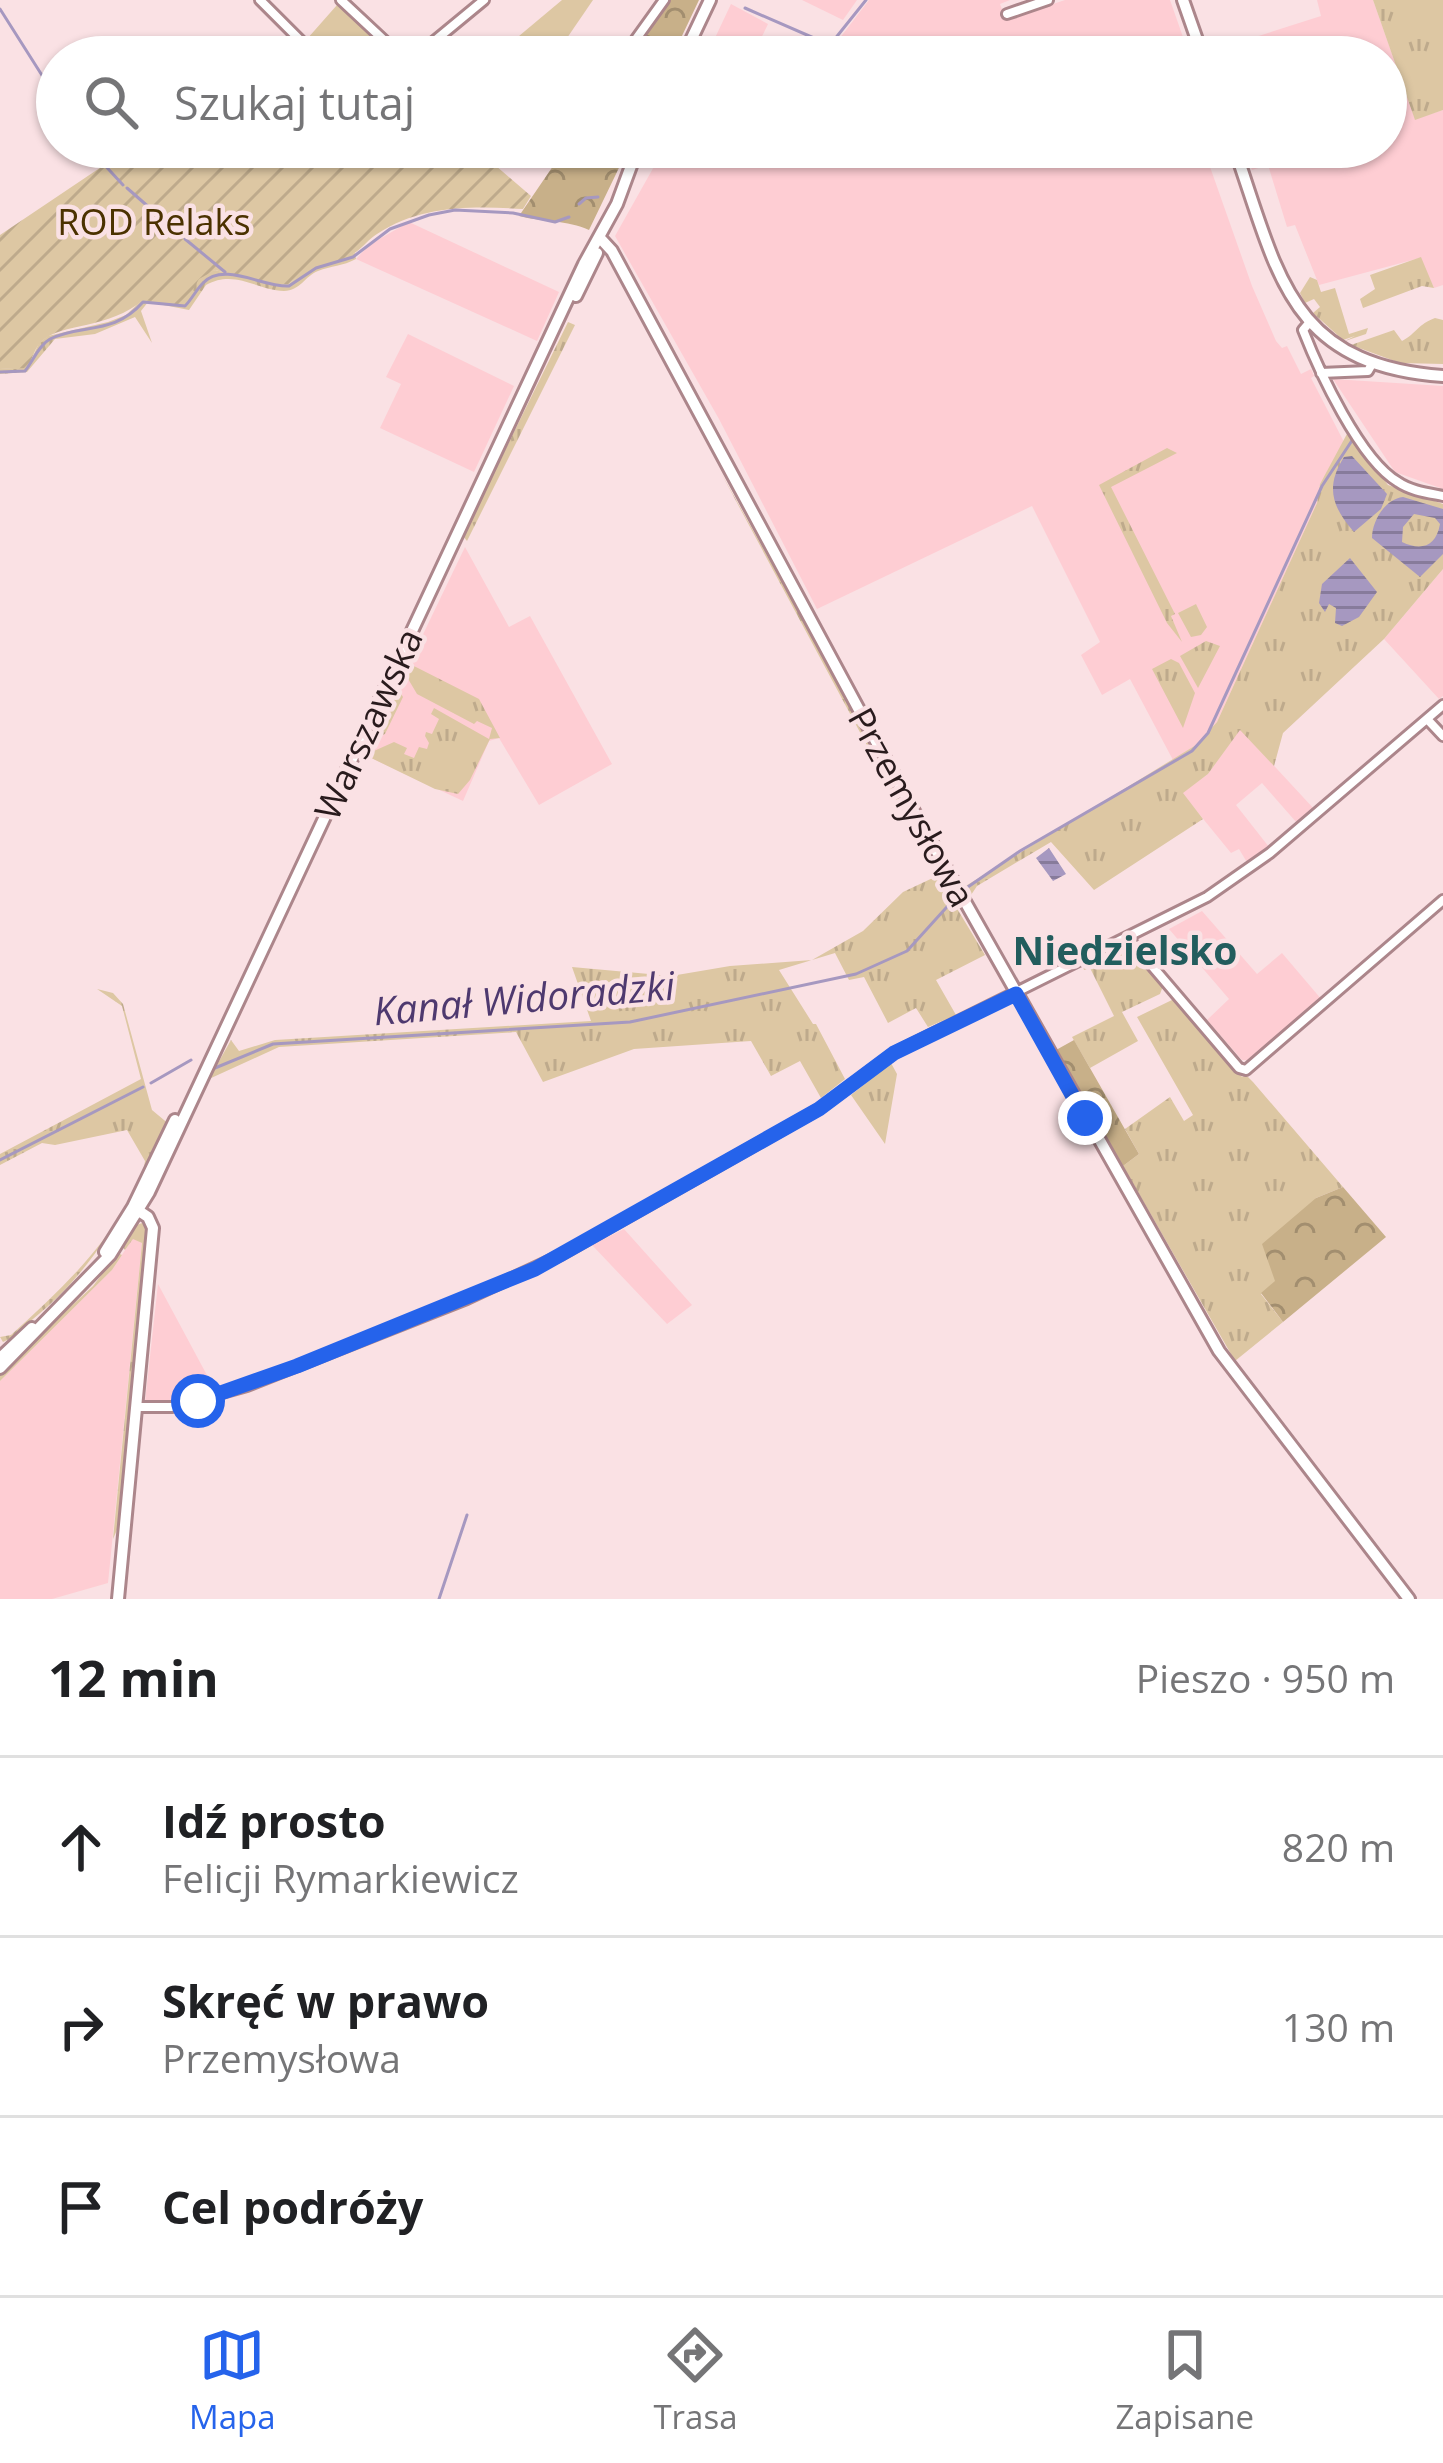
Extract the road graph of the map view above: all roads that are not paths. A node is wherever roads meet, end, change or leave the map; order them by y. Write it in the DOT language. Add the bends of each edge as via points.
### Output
graph roads {
  1 [pos="341,0"];
  2 [pos="484,0"];
  3 [pos="664,0"];
  4 [pos="710,0"];
  5 [pos="1048,0"];
  6 [pos="1184,0"];
  7 [pos="265,2"];
  8 [pos="1007,14"];
  9 [pos="297,36"];
  10 [pos="380,36"];
  11 [pos="440,36"];
  12 [pos="638,36"];
  13 [pos="692,36"];
  14 [pos="1196,36"];
  15 [pos="634,168"];
  16 [pos="1242,168"];
  17 [pos="600,238"];
  18 [pos="1309,323"];
  19 [pos="1372,364"];
  20 [pos="1321,373"];
  21 [pos="1443,376"];
  22 [pos="1443,496"];
  23 [pos="1443,705"];
  24 [pos="1427,719"];
  25 [pos="1443,736"];
  26 [pos="1443,900"];
  27 [pos="1129,939"];
  28 [pos="1016,994"];
  29 [pos="136,1209"];
  30 [pos="4,1354"];
  31 [pos="0,1368"];
  32 [pos="136,1407"];
  33 [pos="118,1599"];
  34 [pos="1409,1599"];
  1 -- 10 [label="street"];
  2 -- 11 [label="street"];
  3 -- 12 [label="street"];
  4 -- 13 [label="street"];
  5 -- 8 [label="street"];
  6 -- 14 [label="street"];
  7 -- 9 [label="street"];
  15 -- 17 [label="street, Warszawska"];
  16 -- 18 [label="street" via="1277,266"];
  17 -- 28 [label="street, Przemysłowa"];
  17 -- 29 [label="street, Warszawska"];
  18 -- 19 [label="street"];
  18 -- 20 [label="street" via="1303,330"];
  19 -- 20 [label="street" via="1368,371"];
  19 -- 21 [label="street"];
  20 -- 22 [label="street" via="1387,474"];
  23 -- 24 [label="street"];
  24 -- 25 [label="street"];
  24 -- 27 [label="street" via="1242,874"];
  26 -- 27 [label="street" via="1246,1070"];
  27 -- 28 [label="street"];
  28 -- 32 [label="street" via="894,1053 819,1109 535,1269 247,1386 172,1407"];
  28 -- 34 [label="street, Przemysłowa" via="1227,1362"];
  29 -- 30 [label="street, Warszawska" via="90,1274"];
  29 -- 32 [label="street" via="153,1232"];
  30 -- 31 [label="street, Warszawska"];
  32 -- 33 [label="street"];
}
